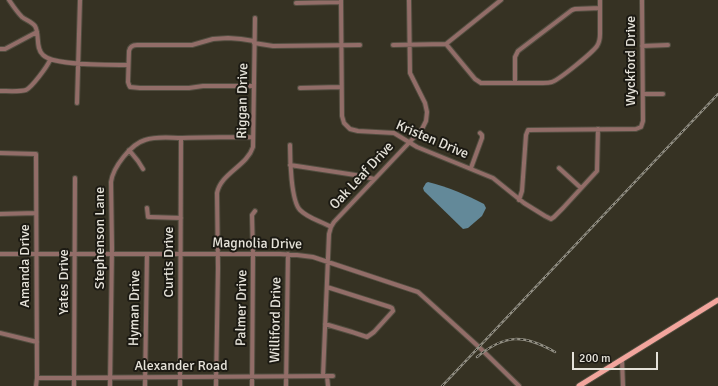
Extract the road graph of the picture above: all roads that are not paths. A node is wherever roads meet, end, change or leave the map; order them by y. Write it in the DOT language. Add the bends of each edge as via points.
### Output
graph roads {
  1 [pos="9,0"];
  2 [pos="80,0"];
  3 [pos="409,0"];
  4 [pos="502,0"];
  5 [pos="600,0"];
  6 [pos="642,0"];
  7 [pos="341,1"];
  8 [pos="296,3"];
  9 [pos="600,8"];
  10 [pos="254,18"];
  11 [pos="37,32"];
  12 [pos="254,42"];
  13 [pos="409,44"];
  14 [pos="446,44"];
  15 [pos="341,45"];
  16 [pos="360,45"];
  17 [pos="393,45"];
  18 [pos="668,45"];
  19 [pos="642,46"];
  20 [pos="0,49"];
  21 [pos="50,60"];
  22 [pos="79,64"];
  23 [pos="128,65"];
  24 [pos="515,83"];
  25 [pos="254,86"];
  26 [pos="341,87"];
  27 [pos="300,88"];
  28 [pos="0,91"];
  29 [pos="642,94"];
  30 [pos="663,94"];
  31 [pos="77,103"];
  32 [pos="598,129"];
  33 [pos="480,133"];
  34 [pos="253,137"];
  35 [pos="181,138"];
  36 [pos="409,142"];
  37 [pos="290,145"];
  38 [pos="129,150"];
  39 [pos="0,153"];
  40 [pos="290,165"];
  41 [pos="471,168"];
  42 [pos="559,168"];
  43 [pos="142,169"];
  44 [pos="75,178"];
  45 [pos="374,179"];
  46 [pos="581,188"];
  47 [pos="519,200"];
  48 [pos="147,208"];
  49 [pos="255,211"];
  50 [pos="36,213"];
  51 [pos="0,214"];
  52 [pos="180,218"];
  53 [pos="331,227"];
  54 [pos="0,254"];
  55 [pos="36,254"];
  56 [pos="75,254"];
  57 [pos="112,254"];
  58 [pos="147,254"];
  59 [pos="180,254"];
  60 [pos="218,254"];
  61 [pos="253,254"];
  62 [pos="288,254"];
  63 [pos="328,262"];
  64 [pos="327,287"];
  65 [pos="718,300"];
  66 [pos="325,324"];
  67 [pos="0,333"];
  68 [pos="37,342"];
  69 [pos="622,360"];
  70 [pos="325,376"];
  71 [pos="333,376"];
  72 [pos="74,377"];
  73 [pos="110,377"];
  74 [pos="145,377"];
  75 [pos="180,377"];
  76 [pos="216,377"];
  77 [pos="252,377"];
  78 [pos="286,377"];
  79 [pos="37,378"];
  80 [pos="36,386"];
  81 [pos="74,386"];
  82 [pos="110,386"];
  83 [pos="145,386"];
  84 [pos="180,386"];
  85 [pos="216,386"];
  86 [pos="252,386"];
  87 [pos="286,386"];
  88 [pos="328,386"];
  89 [pos="519,386"];
  90 [pos="579,386"];
  91 [pos="623,386"];
  1 -- 11 [label="street" via="17,12 33,24"];
  2 -- 22 [label="street"];
  3 -- 13 [label="street, Oak Leaf Drive"];
  4 -- 14 [label="street"];
  5 -- 9 [label="street"];
  6 -- 19 [label="street, Wyckford Drive"];
  7 -- 8 [label="street"];
  7 -- 15 [label="street, Kristen Drive"];
  9 -- 24 [label="street" via="572,10 518,52 515,57"];
  9 -- 24 [label="street" via="599,42 592,52 548,83"];
  10 -- 12 [label="street, Riggan Drive"];
  11 -- 20 [label="street"];
  11 -- 21 [label="street" via="40,50"];
  12 -- 15 [label="street" via="273,46"];
  12 -- 23 [label="street" via="228,38 192,45 135,45 129,49"];
  12 -- 25 [label="street, Riggan Drive"];
  13 -- 14 [label="street"];
  13 -- 17 [label="street"];
  13 -- 36 [label="street, Oak Leaf Drive" via="410,75 425,102 427,118"];
  14 -- 24 [label="street" via="481,83"];
  15 -- 16 [label="street"];
  15 -- 26 [label="street, Kristen Drive"];
  18 -- 19 [label="street"];
  19 -- 29 [label="street, Wyckford Drive"];
  21 -- 22 [label="street"];
  21 -- 28 [label="street" via="27,90"];
  22 -- 23 [label="street"];
  22 -- 31 [label="street"];
  23 -- 25 [label="street" via="128,82 133,88"];
  25 -- 34 [label="street, Riggan Drive"];
  26 -- 27 [label="street"];
  26 -- 36 [label="street, Kristen Drive" via="342,118 348,128 358,131 392,132"];
  29 -- 30 [label="street"];
  29 -- 32 [label="street, Wyckford Drive" via="641,127"];
  32 -- 46 [label="street" via="598,170"];
  32 -- 47 [label="street" via="528,130"];
  33 -- 41 [label="street" via="482,138"];
  34 -- 35 [label="street, Stephenson Lane"];
  34 -- 60 [label="street, Riggan Drive" via="250,153 222,182 218,190"];
  35 -- 38 [label="street, Stephenson Lane" via="146,139"];
  35 -- 52 [label="street, Curtis Drive"];
  36 -- 41 [label="street, Kristen Drive"];
  36 -- 45 [label="street, Oak Leaf Drive"];
  37 -- 40 [label="street"];
  38 -- 43 [label="street"];
  38 -- 57 [label="street, Stephenson Lane" via="116,167 111,179"];
  39 -- 50 [label="street, Amanda Drive" via="36,154"];
  40 -- 45 [label="street"];
  40 -- 53 [label="street" via="298,208"];
  41 -- 47 [label="street, Kristen Drive" via="493,178"];
  42 -- 46 [label="street"];
  44 -- 56 [label="street, Yates Drive"];
  45 -- 53 [label="street, Oak Leaf Drive"];
  46 -- 47 [label="street, Kristen Drive" via="554,217 550,218"];
  48 -- 52 [label="street" via="148,217"];
  49 -- 61 [label="street, Palmer Drive" via="252,215"];
  50 -- 51 [label="street"];
  50 -- 55 [label="street, Amanda Drive"];
  52 -- 59 [label="street, Curtis Drive"];
  53 -- 63 [label="street, Oak Leaf Drive"];
  54 -- 55 [label="street, Magnolia Drive"];
  55 -- 56 [label="street, Magnolia Drive"];
  55 -- 68 [label="street, Amanda Drive"];
  56 -- 57 [label="street, Magnolia Drive"];
  56 -- 72 [label="street, Yates Drive"];
  57 -- 58 [label="street, Magnolia Drive"];
  57 -- 73 [label="street, Stephenson Lane"];
  58 -- 59 [label="street, Magnolia Drive"];
  58 -- 74 [label="street, Hyman Drive"];
  59 -- 60 [label="street, Magnolia Drive"];
  59 -- 75 [label="street, Curtis Drive"];
  60 -- 61 [label="street, Magnolia Drive"];
  60 -- 76 [label="street, Riggan Drive"];
  61 -- 62 [label="street, Magnolia Drive"];
  61 -- 77 [label="street, Palmer Drive"];
  62 -- 63 [label="street, Magnolia Drive"];
  62 -- 78 [label="street, Williford Drive"];
  63 -- 64 [label="street, Oak Leaf Drive"];
  63 -- 89 [label="street, Magnolia Drive" via="418,292"];
  64 -- 66 [label="street, Oak Leaf Drive"];
  64 -- 66 [label="street" via="392,308 393,311 368,337"];
  65 -- 69 [label="main road"];
  66 -- 70 [label="street, Oak Leaf Drive"];
  67 -- 68 [label="street"];
  68 -- 79 [label="street, Amanda Drive"];
  69 -- 90 [label="main road"];
  69 -- 91 [label="street"];
  70 -- 71 [label="street, Alexander Road"];
  70 -- 78 [label="street, Alexander Road"];
  70 -- 88 [label="street, Oak Leaf Drive"];
  72 -- 73 [label="street, Alexander Road"];
  72 -- 79 [label="street, Alexander Road"];
  72 -- 81 [label="street, Yates Drive"];
  73 -- 74 [label="street, Alexander Road"];
  73 -- 82 [label="street, Stephenson Lane"];
  74 -- 75 [label="street, Alexander Road"];
  74 -- 83 [label="street, Hyman Drive"];
  75 -- 76 [label="street, Alexander Road"];
  75 -- 84 [label="street, Curtis Drive"];
  76 -- 77 [label="street, Alexander Road"];
  76 -- 85 [label="street, Riggan Drive"];
  77 -- 78 [label="street, Alexander Road"];
  77 -- 86 [label="street, Palmer Drive"];
  78 -- 87 [label="street, Williford Drive"];
  79 -- 80 [label="street"];
}
